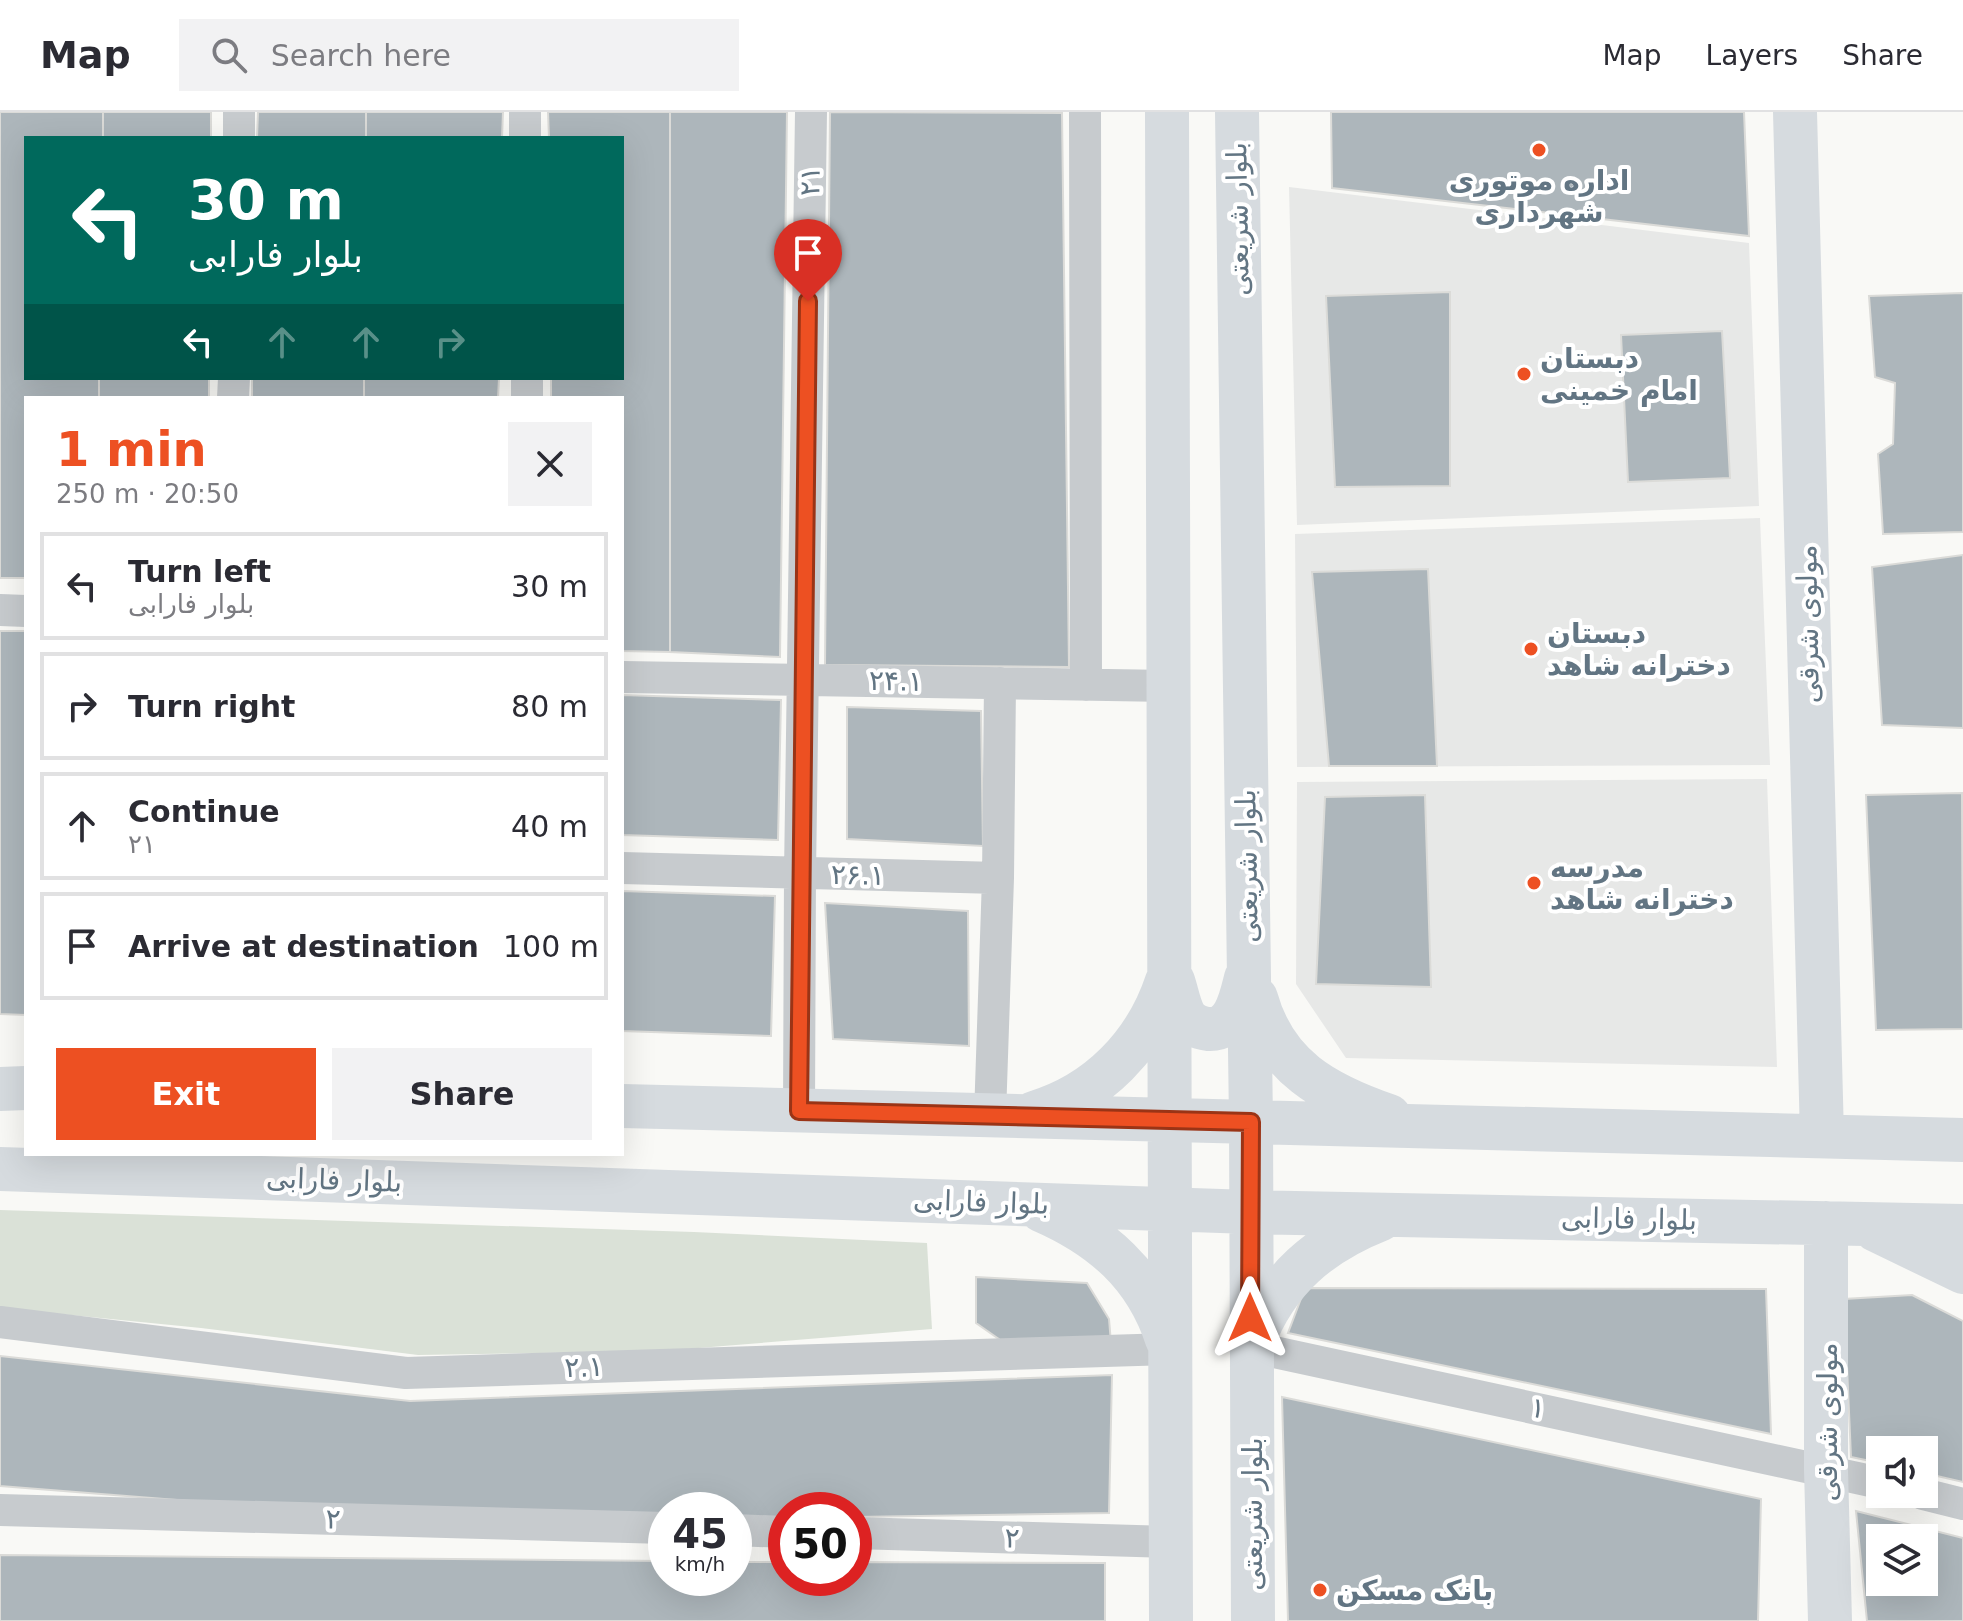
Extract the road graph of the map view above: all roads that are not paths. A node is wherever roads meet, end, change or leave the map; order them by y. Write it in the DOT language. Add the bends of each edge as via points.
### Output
graph roads {
  1 [pos="239,112"];
  2 [pos="525,112"];
  3 [pos="811,112"];
  4 [pos="1085,112"];
  5 [pos="1167,112"];
  6 [pos="1237,112"];
  7 [pos="1795,112"];
  8 [pos="239,136"];
  9 [pos="525,136"];
  10 [pos="0,610"];
  11 [pos="24,611"];
  12 [pos="624,677"];
  13 [pos="803,679"];
  14 [pos="1000,683"];
  15 [pos="1086,685"];
  16 [pos="1169,686"];
  17 [pos="624,868"];
  18 [pos="800,874"];
  19 [pos="998,878"];
  20 [pos="1248,968"];
  21 [pos="1170,971"];
  22 [pos="24,1088"];
  23 [pos="0,1089"];
  24 [pos="624,1106"];
  25 [pos="799,1111"];
  26 [pos="1005,1116"];
  27 [pos="1171,1121"];
  28 [pos="1251,1122"];
  29 [pos="1417,1127"];
  30 [pos="1822,1136"];
  31 [pos="1963,1140"];
  32 [pos="0,1169"];
  33 [pos="1028,1204"];
  34 [pos="1170,1209"];
  35 [pos="1250,1212"];
  36 [pos="1393,1215"];
  37 [pos="1845,1223"];
  38 [pos="1963,1226"];
  39 [pos="1963,1272"];
  40 [pos="0,1322"];
  41 [pos="1251,1347"];
  42 [pos="1170,1349"];
  43 [pos="1826,1469"];
  44 [pos="1866,1479"];
  45 [pos="1938,1498"];
  46 [pos="1963,1504"];
  47 [pos="0,1510"];
  48 [pos="648,1528"];
  49 [pos="872,1534"];
  50 [pos="1171,1542"];
  51 [pos="1171,1621"];
  52 [pos="1253,1621"];
  53 [pos="1830,1621"];
  1 -- 8 [label="street"];
  2 -- 9 [label="street"];
  3 -- 13 [label="street, ۲۱"];
  4 -- 15 [label="street"];
  5 -- 16 [label="main road"];
  6 -- 20 [label="main road, بلوار شریعتی"];
  7 -- 30 [label="main road, مولوی شرقی"];
  10 -- 11 [label="street"];
  12 -- 13 [label="street, ۲۴.۱"];
  13 -- 14 [label="street, ۲۴.۱"];
  13 -- 18 [label="street, ۲۱"];
  14 -- 15 [label="street, ۲۴.۱"];
  14 -- 19 [label="street"];
  15 -- 16 [label="street, ۲۴.۱"];
  16 -- 21 [label="main road"];
  17 -- 18 [label="street, ۲۶.۱"];
  18 -- 19 [label="street, ۲۶.۱"];
  18 -- 25 [label="street, ۲۱"];
  19 -- 26 [label="street"];
  20 -- 21 [label="main road" via="1240,1002 1230,1021 1216,1029 1198,1028 1186,1017"];
  20 -- 28 [label="main road, بلوار شریعتی"];
  20 -- 29 [label="main road" via="1262,1021 1285,1057 1340,1098"];
  21 -- 26 [label="main road" via="1152,1017 1115,1065 1073,1099"];
  21 -- 27 [label="main road"];
  22 -- 23 [label="main road"];
  24 -- 25 [label="main road"];
  25 -- 26 [label="main road"];
  26 -- 27 [label="main road"];
  27 -- 28 [label="main road"];
  27 -- 34 [label="main road"];
  28 -- 29 [label="main road"];
  28 -- 35 [label="main road, بلوار شریعتی"];
  29 -- 30 [label="main road"];
  30 -- 31 [label="main road"];
  32 -- 33 [label="main road, بلوار فارابی"];
  33 -- 34 [label="main road, بلوار فارابی"];
  33 -- 42 [label="main road" via="1108,1249 1150,1299"];
  34 -- 35 [label="main road, بلوار فارابی"];
  34 -- 42 [label="main road"];
  35 -- 36 [label="main road, بلوار فارابی"];
  35 -- 41 [label="main road, بلوار شریعتی"];
  36 -- 37 [label="main road, بلوار فارابی"];
  36 -- 41 [label="main road" via="1330,1243 1307,1262 1279,1289"];
  37 -- 38 [label="main road, بلوار فارابی"];
  37 -- 39 [label="main road"];
  37 -- 43 [label="main road, مولوی شرقی"];
  40 -- 42 [label="street, ۲.۱" via="406,1373"];
  41 -- 43 [label="street, ۱"];
  41 -- 52 [label="main road, بلوار شریعتی"];
  42 -- 50 [label="main road"];
  43 -- 44 [label="street"];
  43 -- 53 [label="main road, مولوی شرقی"];
  45 -- 46 [label="street"];
  47 -- 48 [label="street, ۲"];
  49 -- 50 [label="street, ۲"];
  50 -- 51 [label="main road"];
}
